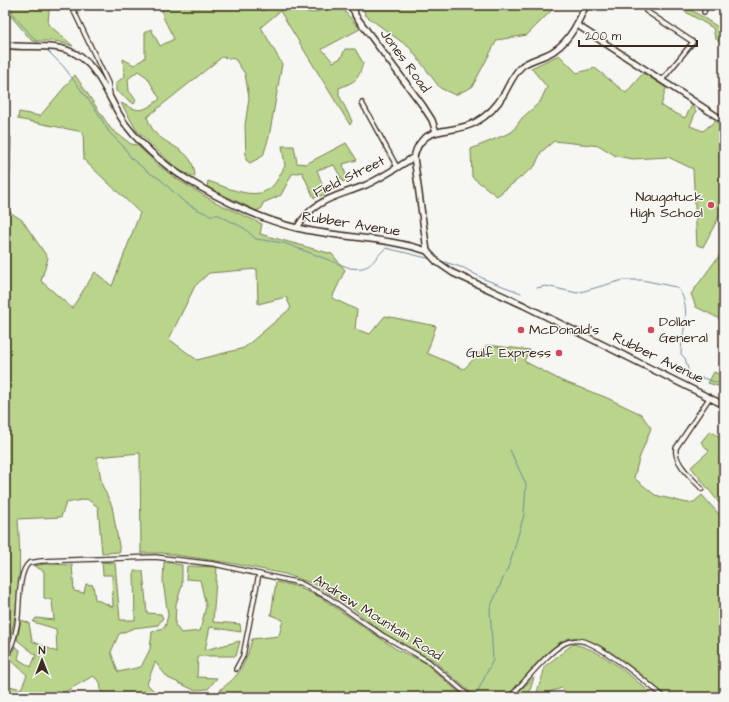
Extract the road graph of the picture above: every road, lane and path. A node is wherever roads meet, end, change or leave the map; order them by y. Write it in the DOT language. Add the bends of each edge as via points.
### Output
graph roads {
  1 [pos="71,5"];
  2 [pos="348,5"];
  3 [pos="354,5"];
  4 [pos="586,5"];
  5 [pos="706,5"];
  6 [pos="646,12"];
  7 [pos="704,12"];
  8 [pos="356,15"];
  9 [pos="577,24"];
  10 [pos="5,45"];
  11 [pos="662,80"];
  12 [pos="110,95"];
  13 [pos="362,103"];
  14 [pos="724,121"];
  15 [pos="436,132"];
  16 [pos="414,157"];
  17 [pos="397,167"];
  18 [pos="297,228"];
  19 [pos="428,253"];
  20 [pos="710,397"];
  21 [pos="724,405"];
  22 [pos="702,489"];
  23 [pos="260,574"];
  24 [pos="5,657"];
  25 [pos="236,669"];
  26 [pos="470,697"];
  27 [pos="510,697"];
  28 [pos="664,697"];
  1 -- 12 [label="street" via="108,83"];
  2 -- 8 [label="street"];
  3 -- 8 [label="street, Jones Road"];
  4 -- 9 [label="street"];
  5 -- 7 [label="street"];
  6 -- 11 [label="street" via="693,42"];
  8 -- 15 [label="street, Jones Road" via="416,95"];
  9 -- 11 [label="street"];
  9 -- 15 [label="street" via="556,50 523,65 495,106 484,117 460,129"];
  10 -- 12 [label="street, Rubber Avenue" via="57,47 77,54 96,74"];
  11 -- 14 [label="street"];
  12 -- 18 [label="street, Rubber Avenue" via="126,124 145,147 169,168 261,218"];
  13 -- 17 [label="street"];
  15 -- 16 [label="street" via="422,140"];
  16 -- 17 [label="street, Field Street"];
  16 -- 19 [label="street"];
  17 -- 18 [label="street, Field Street" via="366,185 328,198 306,214"];
  18 -- 19 [label="street, Rubber Avenue" via="412,247"];
  19 -- 20 [label="street, Rubber Avenue" via="453,273"];
  20 -- 21 [label="street, Rubber Avenue"];
  20 -- 22 [label="street" via="675,453 679,462"];
  23 -- 24 [label="street, Andrew Mountain Road" via="214,564 155,557 32,562 24,570 17,627 12,646"];
  23 -- 25 [label="street" via="243,656"];
  23 -- 26 [label="street, Andrew Mountain Road" via="300,583 319,592 382,635 432,664"];
  27 -- 28 [label="street" via="557,649 576,640 604,652"];
}
